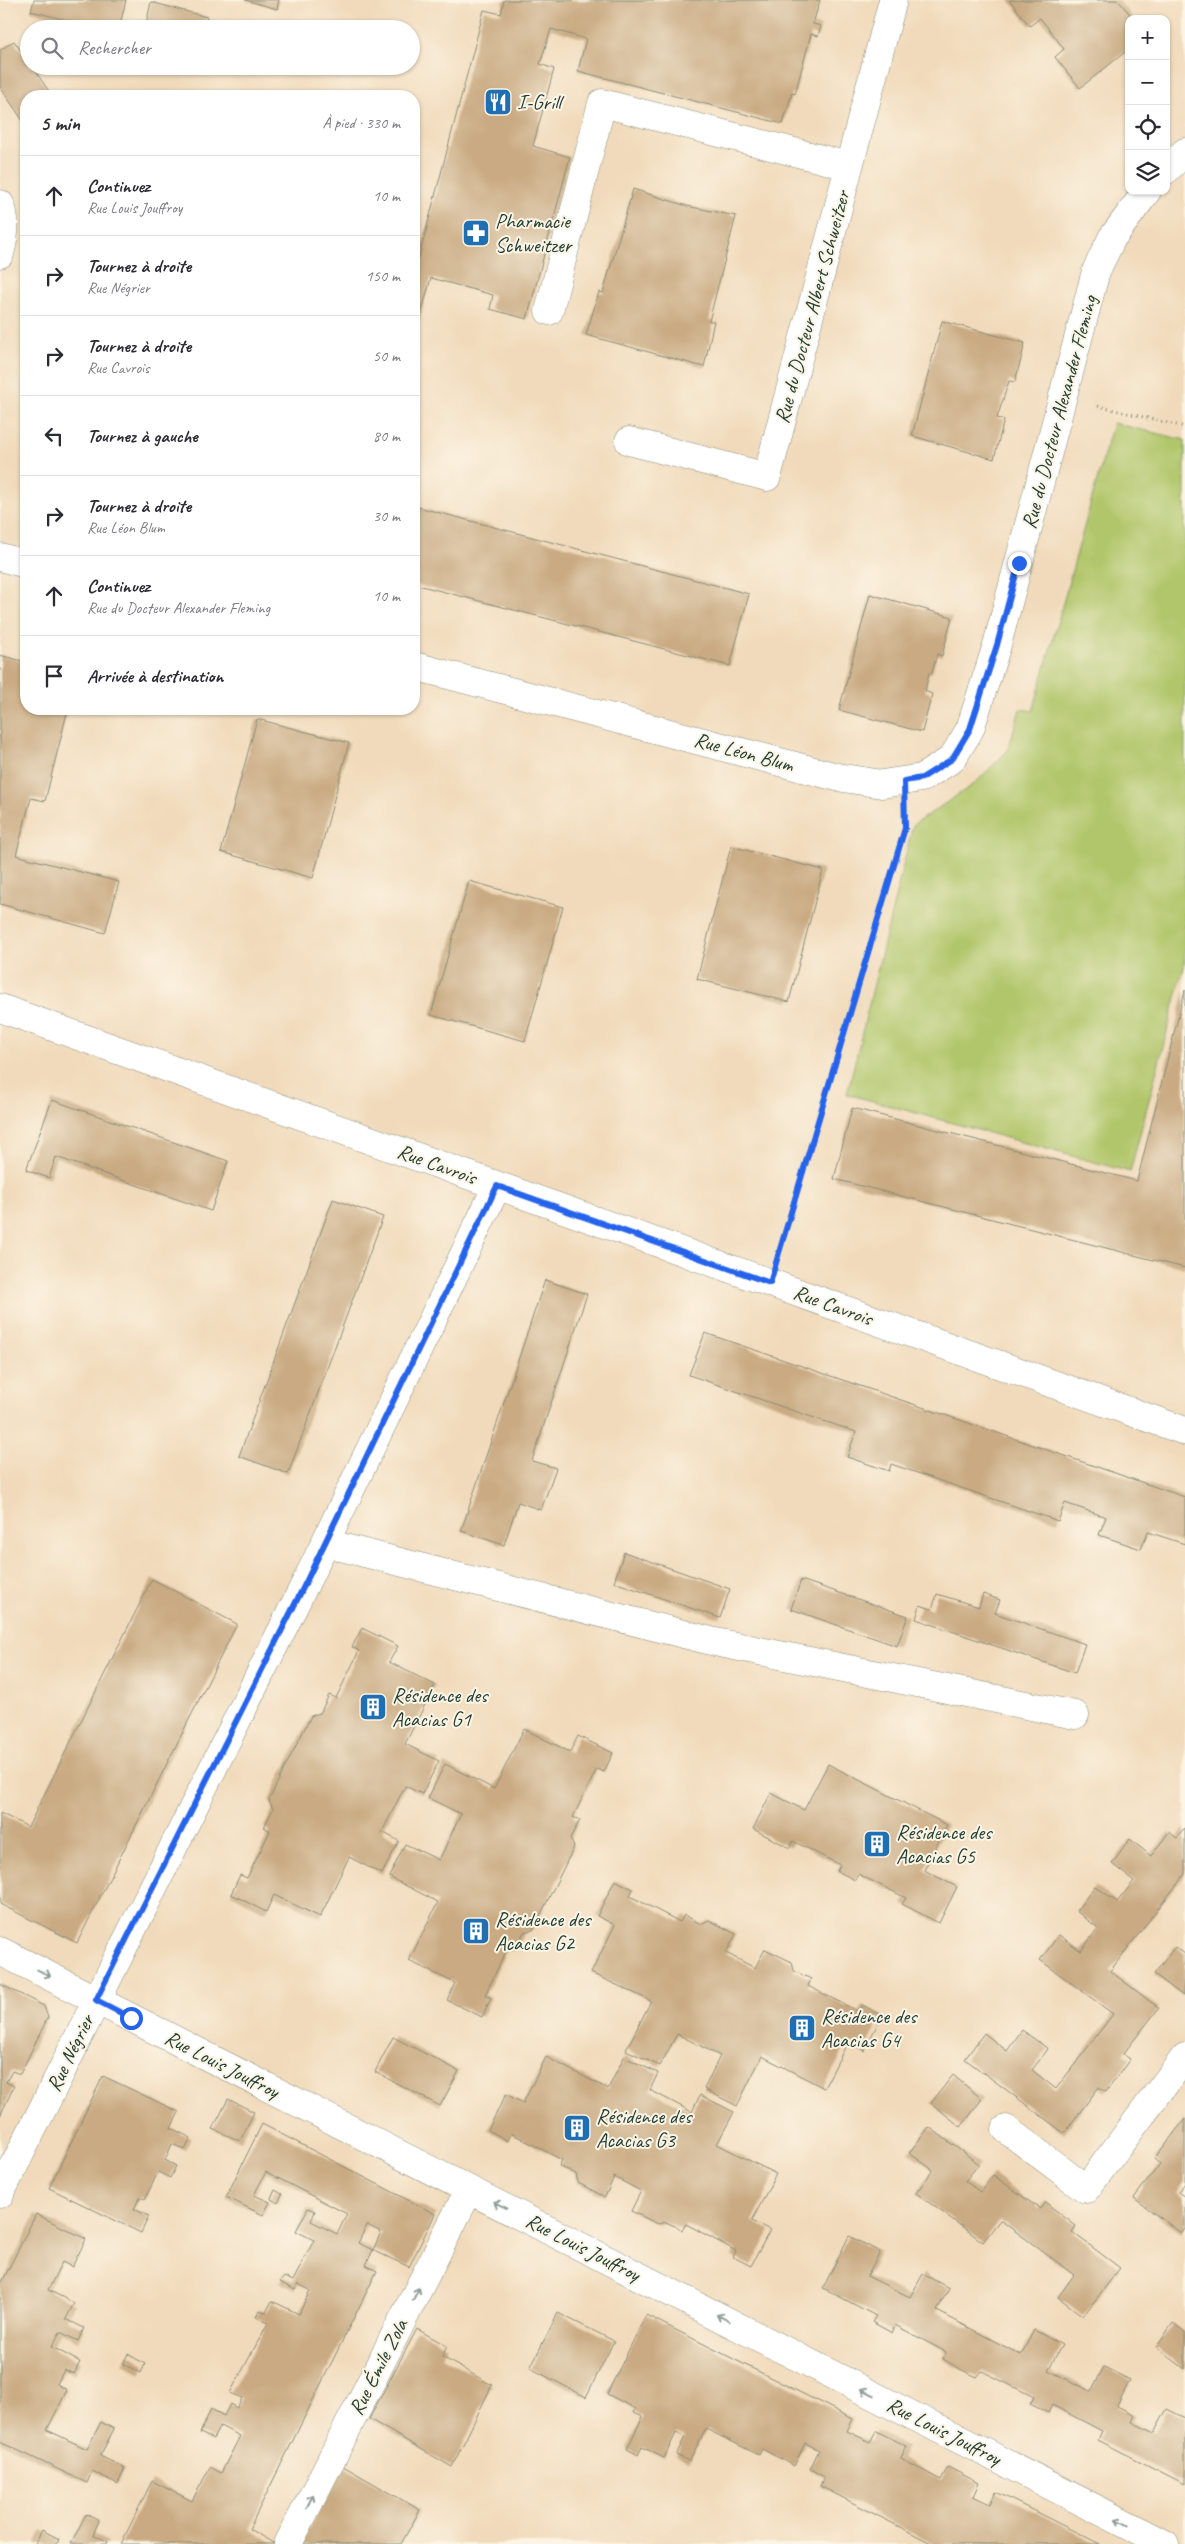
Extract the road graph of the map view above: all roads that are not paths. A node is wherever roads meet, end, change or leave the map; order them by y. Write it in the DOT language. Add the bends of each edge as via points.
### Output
graph roads {
  1 [pos="893,0"];
  2 [pos="1185,152"];
  3 [pos="849,166"];
  4 [pos="1170,166"];
  5 [pos="1144,195"];
  6 [pos="0,204"];
  7 [pos="0,254"];
  8 [pos="548,311"];
  9 [pos="629,441"];
  10 [pos="0,557"];
  11 [pos="20,562"];
  12 [pos="997,645"];
  13 [pos="420,668"];
  14 [pos="0,1008"];
  15 [pos="497,1186"];
  16 [pos="1185,1431"];
  17 [pos="325,1543"];
  18 [pos="1075,1715"];
  19 [pos="0,1951"];
  20 [pos="96,2000"];
  21 [pos="1185,2057"];
  22 [pos="1006,2129"];
  23 [pos="469,2190"];
  24 [pos="0,2194"];
  25 [pos="288,2544"];
  26 [pos="1165,2544"];
  1 -- 3 [label="street, Rue du Docteur Albert Schweitzer"];
  2 -- 4 [label="street"];
  3 -- 8 [label="street" via="602,102"];
  3 -- 9 [label="street, Rue du Docteur Albert Schweitzer" via="767,477"];
  5 -- 12 [label="street, Rue du Docteur Alexander Fleming" via="1112,238 1096,271"];
  6 -- 7 [label="street" via="4,238"];
  10 -- 11 [label="street"];
  12 -- 13 [label="street, Rue Léon Blum" via="970,729 952,759 922,778 882,784 837,777"];
  14 -- 15 [label="street, Rue Cavrois"];
  15 -- 16 [label="street, Rue Cavrois"];
  15 -- 17 [label="street, Rue Négrier"];
  17 -- 18 [label="street" via="715,1642"];
  17 -- 20 [label="street, Rue Négrier"];
  19 -- 20 [label="street, Rue Louis Jouffroy, one-way"];
  20 -- 23 [label="street, Rue Louis Jouffroy"];
  20 -- 24 [label="street, Rue Négrier"];
  21 -- 22 [label="street" via="1086,2189"];
  25 -- 23 [label="street, Rue Émile Zola, one-way"];
  26 -- 23 [label="street, Rue Louis Jouffroy, one-way"];
}
